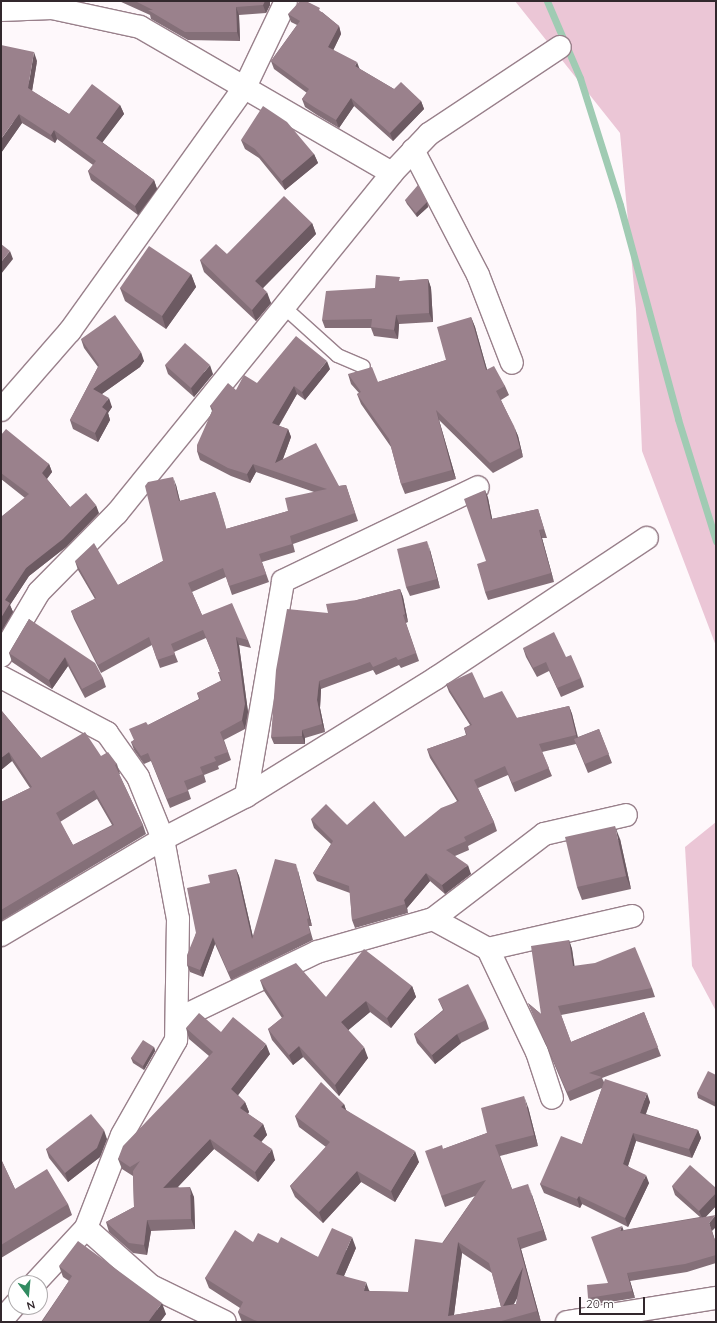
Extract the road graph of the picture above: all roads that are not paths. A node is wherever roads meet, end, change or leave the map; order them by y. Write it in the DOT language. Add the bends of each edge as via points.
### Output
graph roads {
  1 [pos="286,1"];
  2 [pos="1,10"];
  3 [pos="560,46"];
  4 [pos="245,87"];
  5 [pos="413,150"];
  6 [pos="392,173"];
  7 [pos="285,308"];
  8 [pos="512,363"];
  9 [pos="363,366"];
  10 [pos="1,410"];
  11 [pos="478,487"];
  12 [pos="647,538"];
  13 [pos="1,656"];
  14 [pos="1,677"];
  15 [pos="246,796"];
  16 [pos="626,815"];
  17 [pos="163,839"];
  18 [pos="632,916"];
  19 [pos="433,919"];
  20 [pos="1,935"];
  21 [pos="488,949"];
  22 [pos="178,1019"];
  23 [pos="552,1098"];
  24 [pos="86,1228"];
  25 [pos="42,1275"];
  26 [pos="716,1298"];
  27 [pos="8,1313"];
  28 [pos="1,1320"];
  29 [pos="225,1322"];
  30 [pos="567,1322"];
  1 -- 4 [label="street"];
  2 -- 4 [label="street" via="52,8 140,27"];
  3 -- 5 [label="street" via="429,134"];
  4 -- 6 [label="street"];
  4 -- 10 [label="street" via="70,331"];
  5 -- 6 [label="street"];
  5 -- 8 [label="street" via="478,275"];
  6 -- 7 [label="street"];
  7 -- 9 [label="lane" via="337,355"];
  7 -- 13 [label="street" via="117,513 39,592"];
  11 -- 15 [label="street" via="283,581"];
  12 -- 15 [label="street" via="436,678"];
  14 -- 17 [label="street" via="107,733 138,777"];
  15 -- 17 [label="street"];
  16 -- 19 [label="street" via="544,834"];
  17 -- 20 [label="street"];
  17 -- 22 [label="street" via="178,919"];
  18 -- 21 [label="street"];
  19 -- 21 [label="street"];
  19 -- 22 [label="street" via="316,952"];
  21 -- 23 [label="street" via="537,1052"];
  22 -- 24 [label="street" via="176,1040 122,1135"];
  24 -- 25 [label="street"];
  24 -- 29 [label="street" via="151,1286"];
  26 -- 30 [label="street"];
  27 -- 28 [label="street"];
}
